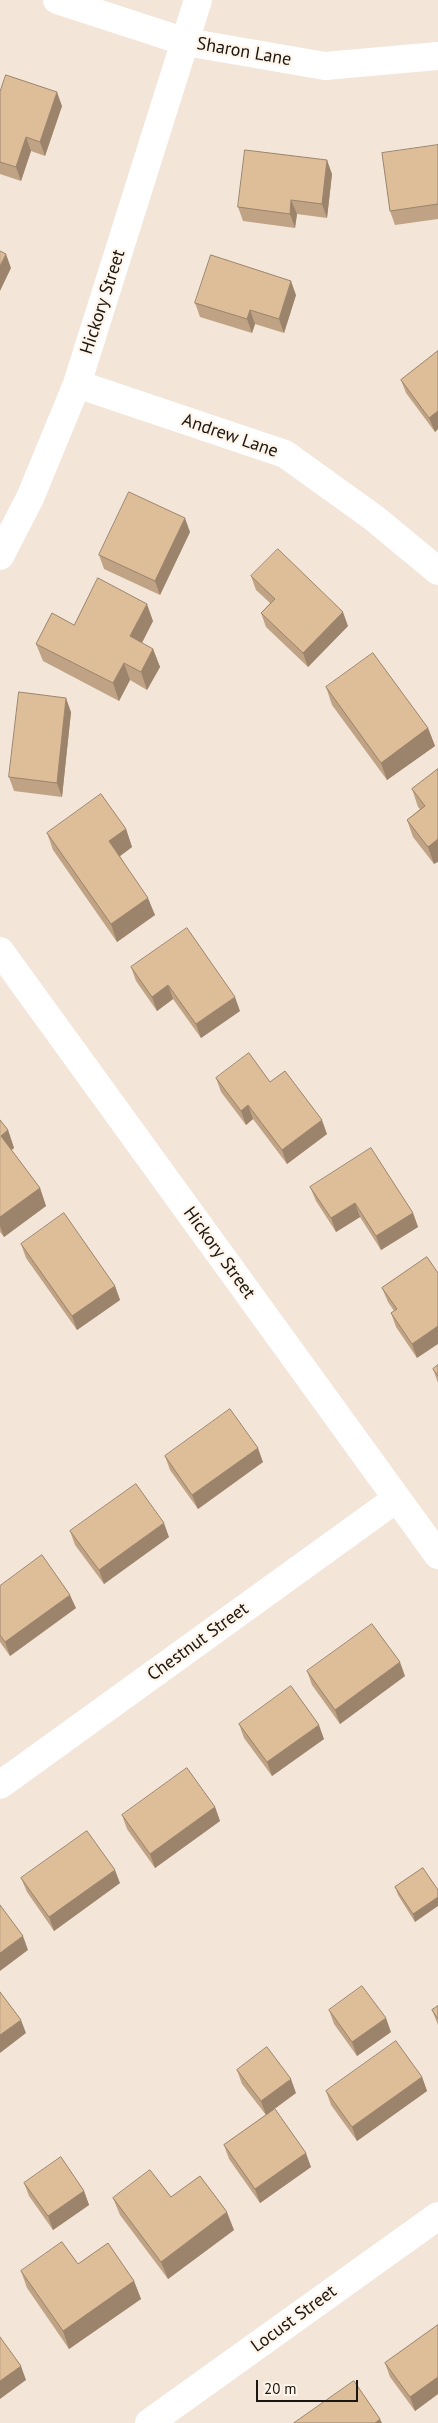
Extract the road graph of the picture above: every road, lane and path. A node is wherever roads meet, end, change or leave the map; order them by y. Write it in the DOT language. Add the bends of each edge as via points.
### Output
graph roads {
  1 [pos="56,0"];
  2 [pos="198,0"];
  3 [pos="186,42"];
  4 [pos="438,56"];
  5 [pos="77,384"];
  6 [pos="0,556"];
  7 [pos="438,571"];
  8 [pos="0,951"];
  9 [pos="396,1499"];
  10 [pos="438,1556"];
  11 [pos="0,1785"];
  12 [pos="438,2216"];
  13 [pos="149,2423"];
  1 -- 3 [label="street, Sharon Lane"];
  2 -- 3 [label="street, Hickory Street"];
  3 -- 4 [label="street, Sharon Lane" via="325,66"];
  3 -- 5 [label="street, Hickory Street"];
  5 -- 6 [label="street, Hickory Street" via="30,498"];
  5 -- 7 [label="street, Andrew Lane" via="285,454 374,518"];
  8 -- 9 [label="street, Hickory Street"];
  9 -- 10 [label="street, Hickory Street"];
  9 -- 11 [label="street, Chestnut Street"];
  12 -- 13 [label="street, Locust Street"];
}
